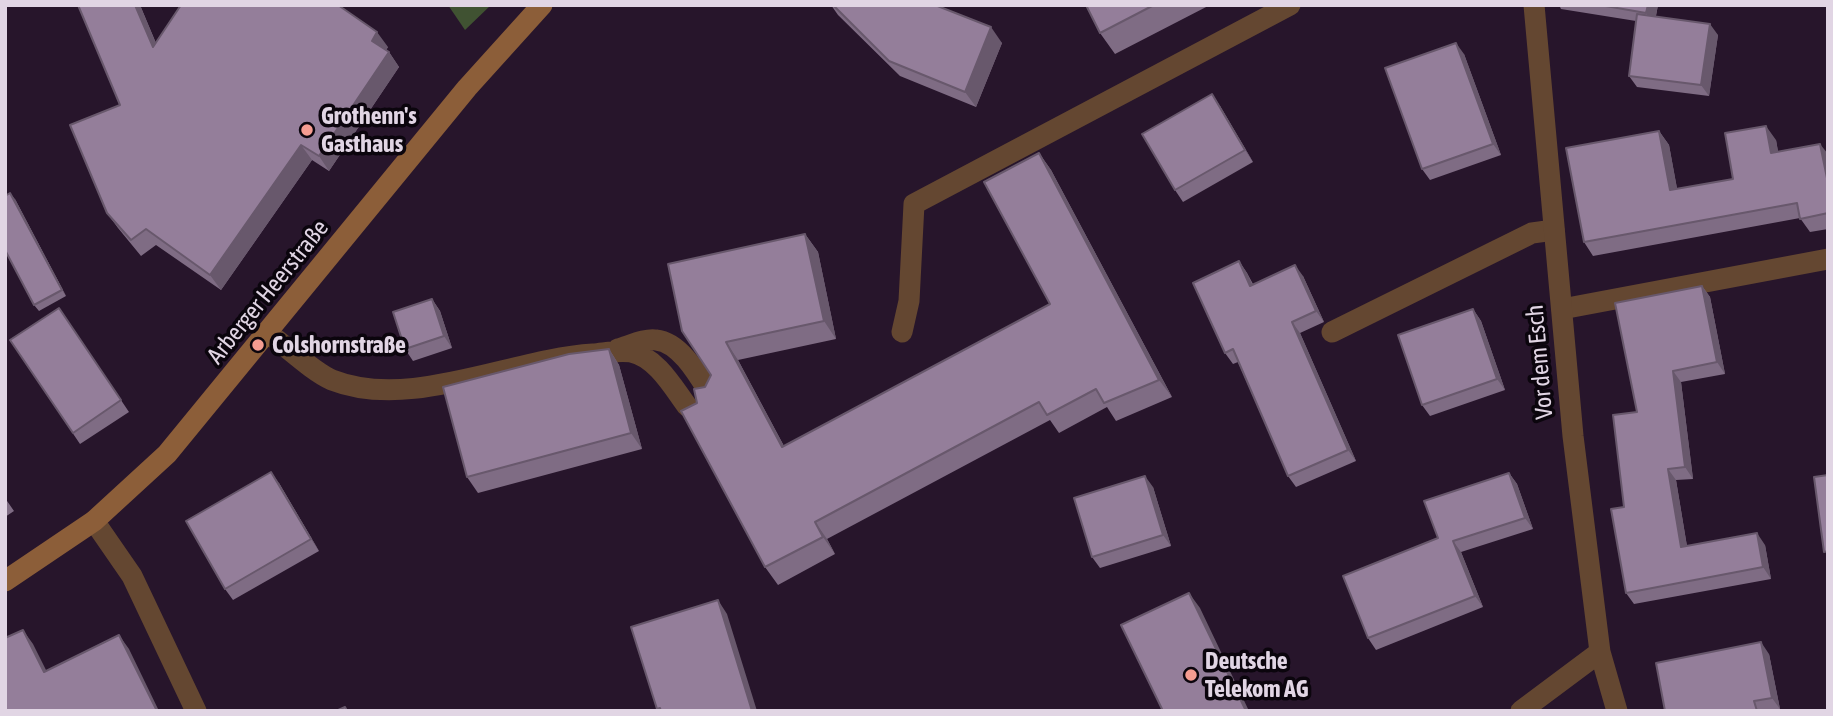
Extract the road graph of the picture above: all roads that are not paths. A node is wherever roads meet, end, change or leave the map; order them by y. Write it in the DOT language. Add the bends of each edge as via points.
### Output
graph roads {
  1 [pos="542,5"];
  2 [pos="1290,5"];
  3 [pos="1534,5"];
  4 [pos="1555,230"];
  5 [pos="1828,259"];
  6 [pos="1562,309"];
  7 [pos="268,332"];
  8 [pos="902,332"];
  9 [pos="1332,332"];
  10 [pos="600,353"];
  11 [pos="710,394"];
  12 [pos="687,407"];
  13 [pos="94,521"];
  14 [pos="5,581"];
  15 [pos="1600,652"];
  16 [pos="196,711"];
  17 [pos="1521,711"];
  18 [pos="1617,711"];
  1 -- 7 [label="main road, Arberger Heerstraße" via="467,88"];
  2 -- 8 [label="street" via="914,204 909,301"];
  3 -- 4 [label="street, Vor dem Esch"];
  4 -- 6 [label="street, Vor dem Esch"];
  4 -- 9 [label="street" via="1532,233"];
  5 -- 6 [label="street"];
  6 -- 15 [label="street, Vor dem Esch"];
  7 -- 10 [label="street" via="331,380 379,390 430,388 501,369"];
  7 -- 13 [label="main road, Arberger Heerstraße" via="167,454"];
  10 -- 11 [label="street" via="656,340 685,359"];
  10 -- 12 [label="street" via="632,352 654,365"];
  13 -- 14 [label="main road, Arberger Heerstraße"];
  13 -- 16 [label="street" via="132,576"];
  15 -- 17 [label="street"];
  15 -- 18 [label="street, Vor dem Esch"];
}
